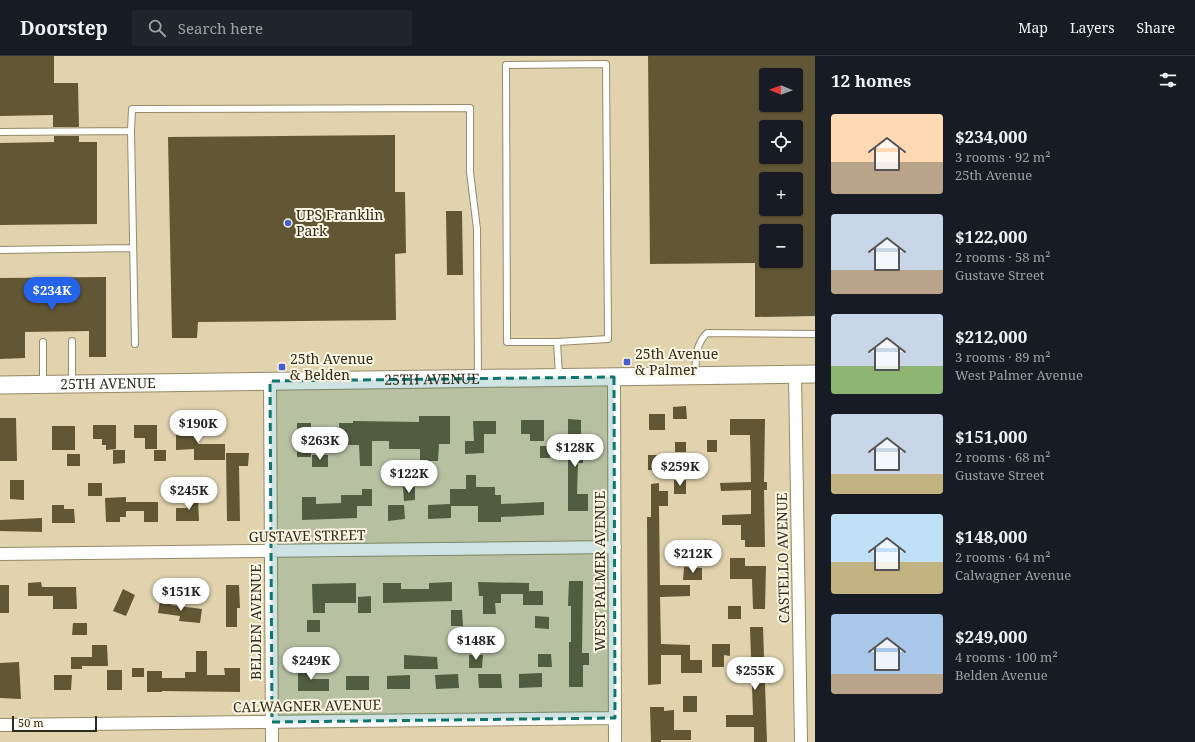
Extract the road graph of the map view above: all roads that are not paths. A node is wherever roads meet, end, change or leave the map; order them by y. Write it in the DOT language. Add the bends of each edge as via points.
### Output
graph roads {
  1 [pos="0,132"];
  2 [pos="132,132"];
  3 [pos="133,248"];
  4 [pos="0,250"];
  5 [pos="815,334"];
  6 [pos="72,341"];
  7 [pos="43,342"];
  8 [pos="557,342"];
  9 [pos="134,344"];
  10 [pos="795,374"];
  11 [pos="815,374"];
  12 [pos="695,376"];
  13 [pos="559,377"];
  14 [pos="614,377"];
  15 [pos="478,378"];
  16 [pos="270,381"];
  17 [pos="0,384"];
  18 [pos="43,384"];
  19 [pos="72,384"];
  20 [pos="615,547"];
  21 [pos="271,551"];
  22 [pos="0,554"];
  23 [pos="615,718"];
  24 [pos="272,722"];
  25 [pos="0,725"];
  26 [pos="272,742"];
  27 [pos="615,742"];
  28 [pos="801,742"];
  1 -- 2 [label="lane"];
  2 -- 3 [label="lane"];
  2 -- 15 [label="lane" via="132,109 470,108 470,172 477,229"];
  3 -- 4 [label="lane"];
  3 -- 9 [label="lane"];
  5 -- 12 [label="lane" via="707,333 699,341"];
  6 -- 19 [label="lane"];
  7 -- 18 [label="lane"];
  8 -- 8 [label="lane" via="608,339 606,64 506,66 507,342"];
  8 -- 13 [label="lane"];
  10 -- 11 [label="main road, 25TH AVENUE"];
  10 -- 12 [label="main road, 25TH AVENUE"];
  10 -- 28 [label="street, CASTELLO AVENUE"];
  12 -- 14 [label="main road, 25TH AVENUE"];
  13 -- 14 [label="main road, 25TH AVENUE"];
  13 -- 15 [label="main road, 25TH AVENUE"];
  14 -- 20 [label="street, WEST PALMER AVENUE"];
  15 -- 16 [label="main road, 25TH AVENUE"];
  16 -- 19 [label="main road, 25TH AVENUE"];
  16 -- 21 [label="street, BELDEN AVENUE"];
  17 -- 18 [label="main road, 25TH AVENUE"];
  18 -- 19 [label="main road, 25TH AVENUE"];
  20 -- 21 [label="street, GUSTAVE STREET"];
  20 -- 23 [label="street, WEST PALMER AVENUE"];
  21 -- 22 [label="street, GUSTAVE STREET"];
  21 -- 24 [label="street, BELDEN AVENUE"];
  23 -- 24 [label="street, CALWAGNER AVENUE"];
  23 -- 27 [label="street, WEST PALMER AVENUE"];
  24 -- 25 [label="street, CALWAGNER AVENUE"];
  24 -- 26 [label="street, BELDEN AVENUE"];
}
